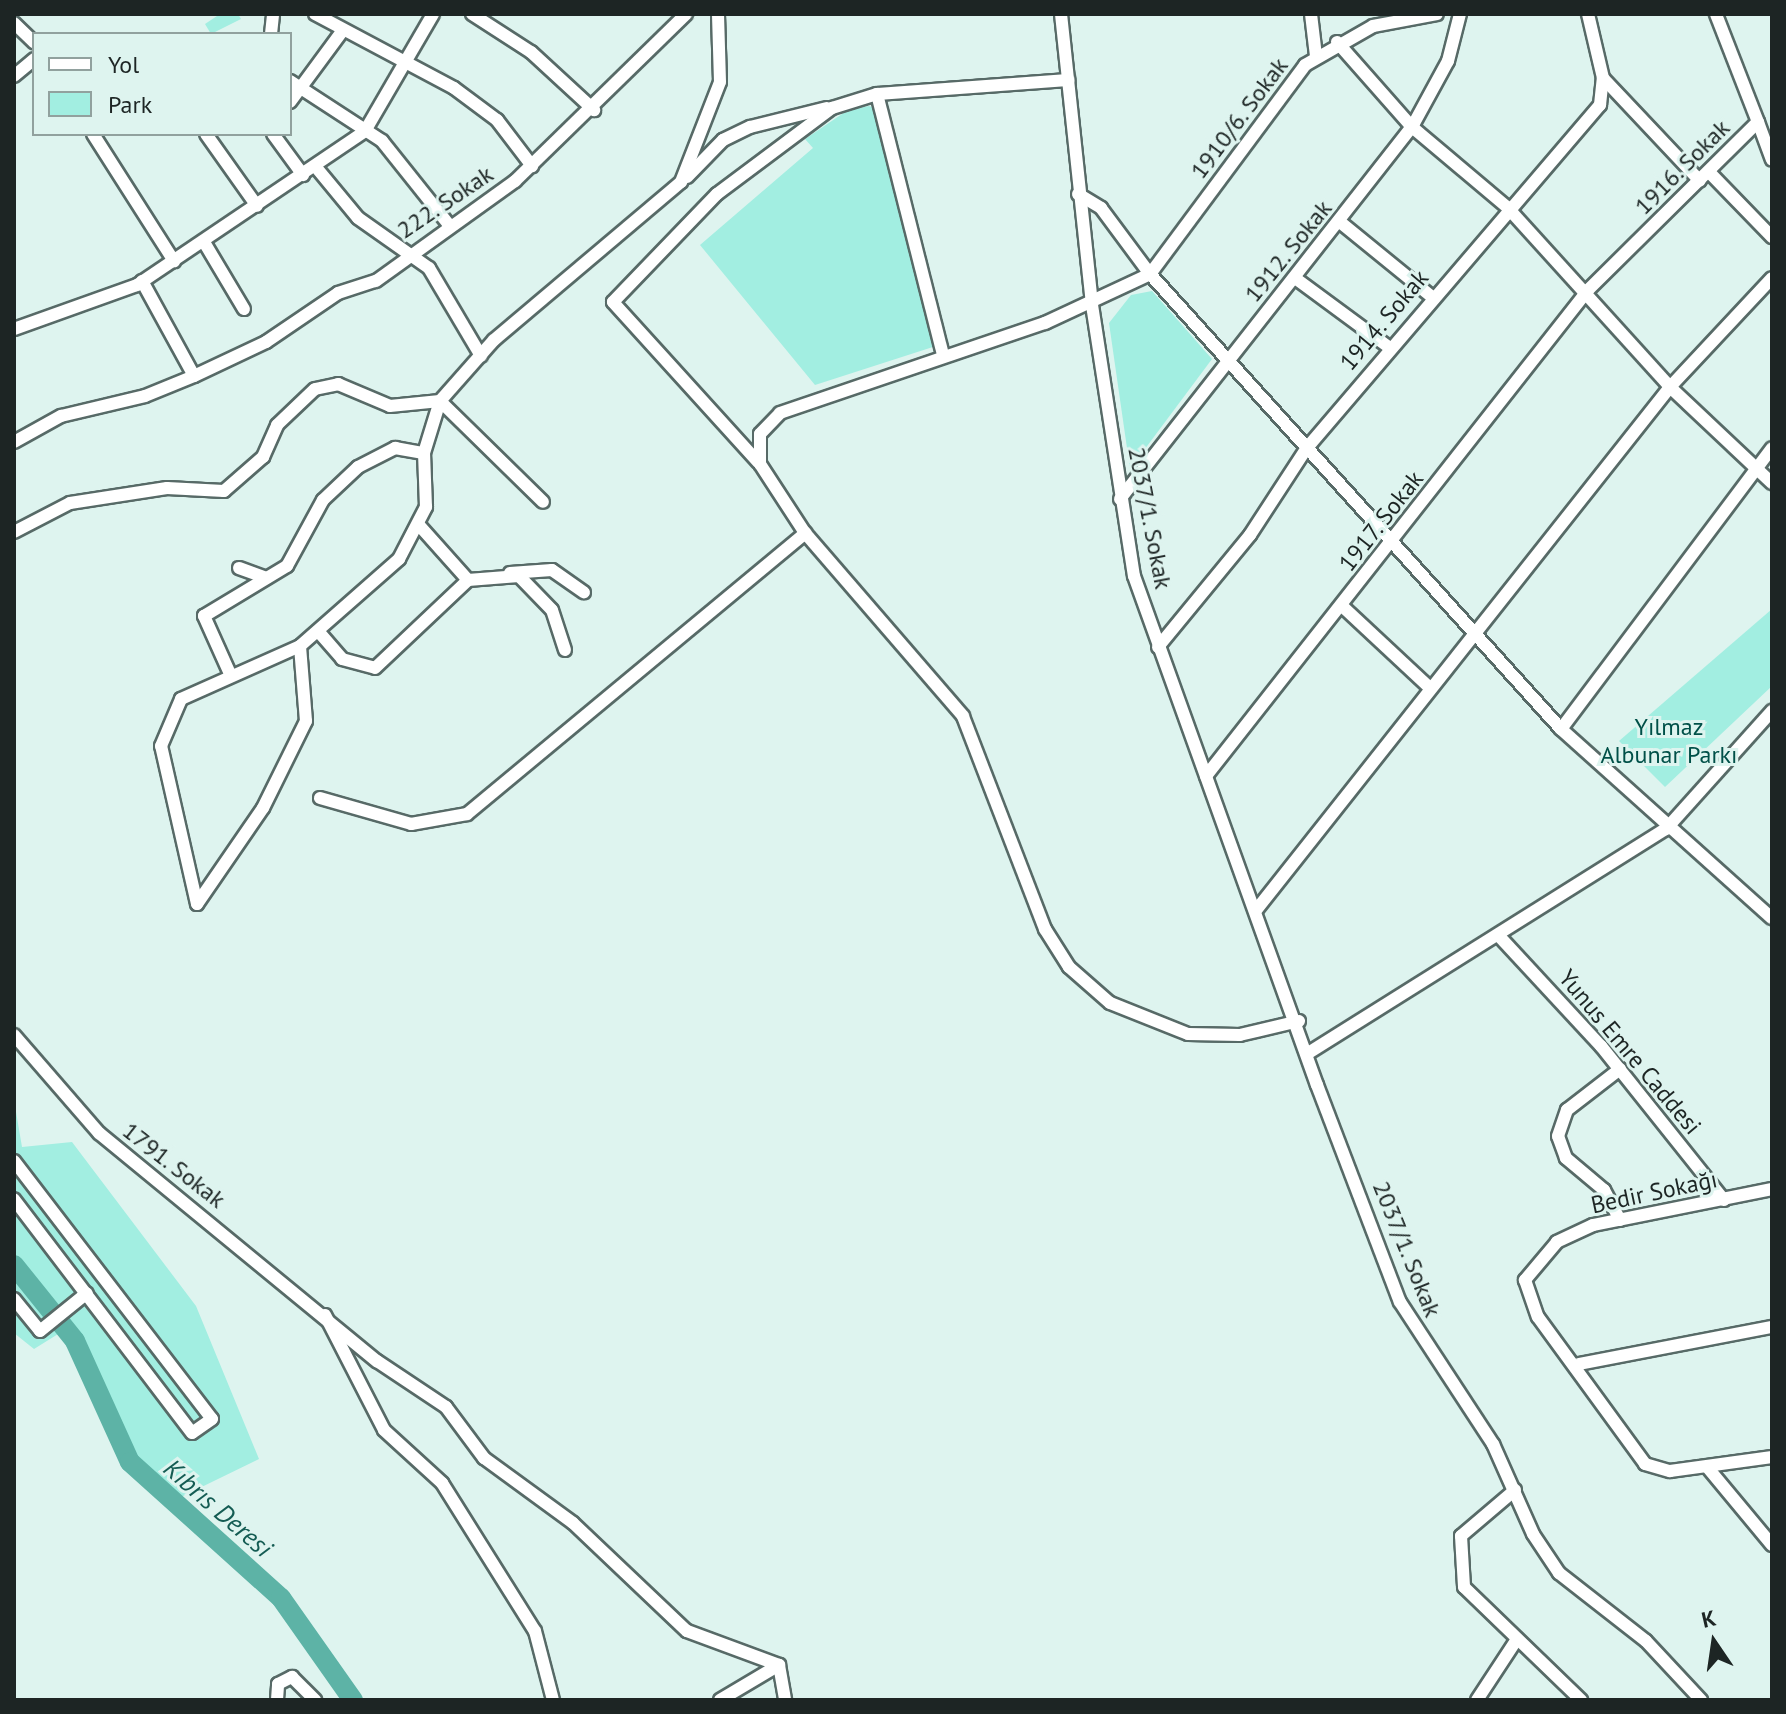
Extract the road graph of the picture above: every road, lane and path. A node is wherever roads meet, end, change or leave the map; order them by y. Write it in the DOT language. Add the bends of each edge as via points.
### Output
graph roads {
  1 [pos="19,14"];
  2 [pos="315,14"];
  3 [pos="433,14"];
  4 [pos="472,14"];
  5 [pos="686,14"];
  6 [pos="718,14"];
  7 [pos="1061,14"];
  8 [pos="1311,14"];
  9 [pos="1437,14"];
  10 [pos="1460,14"];
  11 [pos="1588,14"];
  12 [pos="1716,14"];
  13 [pos="14,20"];
  14 [pos="343,30"];
  15 [pos="32,40"];
  16 [pos="1337,42"];
  17 [pos="1316,56"];
  18 [pos="32,61"];
  19 [pos="403,63"];
  20 [pos="14,76"];
  21 [pos="1603,78"];
  22 [pos="1068,80"];
  23 [pos="292,83"];
  24 [pos="302,93"];
  25 [pos="877,94"];
  26 [pos="292,100"];
  27 [pos="832,108"];
  28 [pos="594,110"];
  29 [pos="1758,122"];
  30 [pos="1412,127"];
  31 [pos="365,131"];
  32 [pos="94,136"];
  33 [pos="207,136"];
  34 [pos="274,136"];
  35 [pos="1772,160"];
  36 [pos="315,166"];
  37 [pos="532,166"];
  38 [pos="303,175"];
  39 [pos="1704,177"];
  40 [pos="681,182"];
  41 [pos="1078,194"];
  42 [pos="257,206"];
  43 [pos="1507,207"];
  44 [pos="1340,222"];
  45 [pos="449,225"];
  46 [pos="1772,237"];
  47 [pos="204,242"];
  48 [pos="408,253"];
  49 [pos="174,261"];
  50 [pos="1150,274"];
  51 [pos="1295,278"];
  52 [pos="1772,278"];
  53 [pos="142,281"];
  54 [pos="1588,290"];
  55 [pos="1432,297"];
  56 [pos="1092,305"];
  57 [pos="244,309"];
  58 [pos="14,329"];
  59 [pos="1390,348"];
  60 [pos="943,354"];
  61 [pos="481,356"];
  62 [pos="1227,361"];
  63 [pos="194,376"];
  64 [pos="1670,387"];
  65 [pos="440,401"];
  66 [pos="14,442"];
  67 [pos="1772,448"];
  68 [pos="1306,449"];
  69 [pos="424,453"];
  70 [pos="760,464"];
  71 [pos="1755,466"];
  72 [pos="1772,483"];
  73 [pos="1120,499"];
  74 [pos="543,502"];
  75 [pos="418,524"];
  76 [pos="14,532"];
  77 [pos="805,533"];
  78 [pos="1391,544"];
  79 [pos="239,568"];
  80 [pos="503,576"];
  81 [pos="266,578"];
  82 [pos="468,580"];
  83 [pos="584,592"];
  84 [pos="1342,606"];
  85 [pos="318,631"];
  86 [pos="1473,633"];
  87 [pos="300,646"];
  88 [pos="1158,647"];
  89 [pos="565,650"];
  90 [pos="231,676"];
  91 [pos="1430,688"];
  92 [pos="1769,719"];
  93 [pos="1561,729"];
  94 [pos="1206,776"];
  95 [pos="320,798"];
  96 [pos="1666,829"];
  97 [pos="1257,909"];
  98 [pos="1772,918"];
  99 [pos="1499,936"];
  100 [pos="1299,1021"];
  101 [pos="14,1035"];
  102 [pos="1310,1052"];
  103 [pos="1620,1069"];
  104 [pos="14,1161"];
  105 [pos="1772,1189"];
  106 [pos="14,1199"];
  107 [pos="1724,1200"];
  108 [pos="1620,1220"];
  109 [pos="87,1293"];
  110 [pos="14,1299"];
  111 [pos="324,1313"];
  112 [pos="1772,1327"];
  113 [pos="1579,1364"];
  114 [pos="1772,1457"];
  115 [pos="1708,1468"];
  116 [pos="1515,1490"];
  117 [pos="1772,1545"];
  118 [pos="1517,1639"];
  119 [pos="779,1665"];
  120 [pos="277,1700"];
  121 [pos="315,1700"];
  122 [pos="553,1700"];
  123 [pos="720,1700"];
  124 [pos="785,1700"];
  125 [pos="1477,1700"];
  126 [pos="1581,1700"];
  127 [pos="1701,1700"];
  1 -- 13 [label="street"];
  2 -- 14 [label="street"];
  3 -- 19 [label="street"];
  4 -- 28 [label="street" via="531,52"];
  5 -- 28 [label="street, 222. Sokak" via="634,58"];
  6 -- 40 [label="street" via="720,82"];
  7 -- 22 [label="street, 2037/1. Sokak"];
  8 -- 17 [label="street"];
  9 -- 16 [label="street, 1910/6. Sokak" via="1373,26"];
  10 -- 30 [label="street, 1912. Sokak" via="1448,61"];
  11 -- 21 [label="street"];
  12 -- 29 [label="street, 1916. Sokak"];
  13 -- 15 [label="street"];
  14 -- 19 [label="street"];
  14 -- 24 [label="street"];
  16 -- 17 [label="street, 1910/6. Sokak"];
  16 -- 30 [label="street"];
  17 -- 50 [label="street, 1910/6. Sokak"];
  18 -- 20 [label="street"];
  19 -- 31 [label="street"];
  19 -- 37 [label="street" via="497,120"];
  21 -- 39 [label="street"];
  21 -- 43 [label="street, 1914. Sokak" via="1600,105"];
  22 -- 25 [label="street"];
  22 -- 41 [label="street, 2037/1. Sokak"];
  23 -- 24 [label="street"];
  24 -- 26 [label="street"];
  24 -- 31 [label="street"];
  25 -- 27 [label="street"];
  25 -- 60 [label="street"];
  27 -- 40 [label="street" via="750,127 723,140"];
  27 -- 70 [label="street" via="717,194 613,302"];
  28 -- 37 [label="street, 222. Sokak"];
  29 -- 35 [label="street"];
  29 -- 39 [label="street, 1916. Sokak"];
  30 -- 43 [label="street"];
  30 -- 44 [label="street, 1912. Sokak"];
  31 -- 36 [label="street"];
  31 -- 45 [label="street" via="409,171"];
  32 -- 49 [label="street"];
  33 -- 42 [label="street"];
  34 -- 38 [label="street"];
  36 -- 38 [label="street"];
  36 -- 48 [label="street" via="358,218"];
  37 -- 45 [label="street, 222. Sokak"];
  38 -- 42 [label="street"];
  39 -- 46 [label="street"];
  39 -- 54 [label="street, 1916. Sokak"];
  40 -- 61 [label="street"];
  41 -- 50 [label="street" via="1101,208"];
  41 -- 56 [label="street, 2037/1. Sokak"];
  42 -- 47 [label="street"];
  43 -- 54 [label="street"];
  43 -- 55 [label="street, 1914. Sokak"];
  44 -- 51 [label="street, 1912. Sokak"];
  44 -- 55 [label="street"];
  45 -- 48 [label="street, 222. Sokak"];
  47 -- 49 [label="street"];
  47 -- 57 [label="street"];
  48 -- 61 [label="street" via="452,300"];
  48 -- 63 [label="street, 222. Sokak" via="376,281 338,293 266,342"];
  49 -- 53 [label="street"];
  50 -- 56 [label="street"];
  50 -- 62 [label="street"];
  51 -- 59 [label="street"];
  51 -- 62 [label="street, 1912. Sokak"];
  52 -- 64 [label="street"];
  53 -- 58 [label="street"];
  53 -- 63 [label="street"];
  54 -- 64 [label="street"];
  54 -- 78 [label="street, 1917. Sokak"];
  55 -- 59 [label="street, 1914. Sokak"];
  56 -- 60 [label="street"];
  56 -- 73 [label="street, 2037/1. Sokak"];
  59 -- 68 [label="street, 1914. Sokak"];
  60 -- 70 [label="street" via="795,403 760,434"];
  61 -- 65 [label="street"];
  62 -- 68 [label="street"];
  62 -- 73 [label="street, 1912. Sokak"];
  63 -- 66 [label="street" via="61,416"];
  64 -- 71 [label="street"];
  64 -- 86 [label="street"];
  65 -- 69 [label="street"];
  65 -- 74 [label="street"];
  65 -- 76 [label="street" via="390,406 338,384 315,389 277,425 263,457 224,491 167,488 70,503"];
  67 -- 71 [label="street"];
  68 -- 78 [label="street"];
  68 -- 88 [label="street, 1914. Sokak" via="1250,535"];
  69 -- 75 [label="street" via="426,498"];
  69 -- 81 [label="street" via="395,448 358,467 323,500 297,554"];
  70 -- 77 [label="street"];
  71 -- 72 [label="street"];
  71 -- 93 [label="street"];
  73 -- 88 [label="street, 2037/1. Sokak" via="1134,576"];
  75 -- 82 [label="street"];
  75 -- 85 [label="street" via="399,559"];
  77 -- 95 [label="street" via="467,814 411,824"];
  77 -- 100 [label="street" via="963,716 1045,929 1091,990 1145,1021 1188,1034 1240,1035"];
  78 -- 84 [label="street, 1917. Sokak"];
  78 -- 86 [label="street"];
  79 -- 81 [label="street"];
  80 -- 82 [label="street"];
  80 -- 83 [label="street" via="526,567 552,570"];
  80 -- 89 [label="street" via="532,582 552,610"];
  81 -- 90 [label="street" via="204,616"];
  82 -- 85 [label="street" via="375,668 342,659"];
  84 -- 91 [label="street"];
  84 -- 94 [label="street, 1917. Sokak"];
  85 -- 87 [label="street"];
  86 -- 91 [label="street"];
  86 -- 93 [label="street"];
  87 -- 90 [label="street"];
  87 -- 90 [label="street" via="306,721 255,821 197,904 161,746 181,699"];
  88 -- 94 [label="street, 2037/1. Sokak"];
  91 -- 97 [label="street"];
  92 -- 96 [label="street"];
  93 -- 96 [label="street"];
  94 -- 97 [label="street, 2037/1. Sokak"];
  96 -- 98 [label="street"];
  96 -- 99 [label="street"];
  97 -- 100 [label="street, 2037/1. Sokak"];
  99 -- 102 [label="street"];
  99 -- 103 [label="street, Yunus Emre Caddesi"];
  100 -- 102 [label="street, 2037/1. Sokak"];
  101 -- 111 [label="street, 1791. Sokak" via="99,1133"];
  102 -- 116 [label="street, 2037/1. Sokak" via="1400,1302"];
  103 -- 107 [label="street, Yunus Emre Caddesi"];
  103 -- 108 [label="street" via="1567,1110 1558,1136 1566,1158 1604,1190"];
  104 -- 109 [label="street" via="212,1419 192,1433"];
  105 -- 107 [label="street, Bedir Sokağı"];
  106 -- 109 [label="street"];
  107 -- 108 [label="street, Bedir Sokağı"];
  108 -- 113 [label="street, Bedir Sokağı" via="1557,1242 1525,1280 1538,1317"];
  109 -- 110 [label="street" via="40,1331"];
  111 -- 119 [label="street, 1791. Sokak" via="377,1361 446,1407 484,1458 573,1523 687,1631"];
  111 -- 122 [label="street" via="384,1430 442,1483 535,1631"];
  112 -- 113 [label="street"];
  113 -- 115 [label="street, Bedir Sokağı" via="1625,1441 1645,1464 1670,1471"];
  114 -- 115 [label="street"];
  115 -- 117 [label="street"];
  116 -- 118 [label="street" via="1461,1536 1464,1587"];
  116 -- 127 [label="street, 2037/1. Sokak" via="1559,1573 1646,1641"];
  118 -- 125 [label="street"];
  118 -- 126 [label="street"];
  119 -- 123 [label="street"];
  119 -- 124 [label="street"];
  120 -- 121 [label="street" via="278,1684 292,1677"];
}
